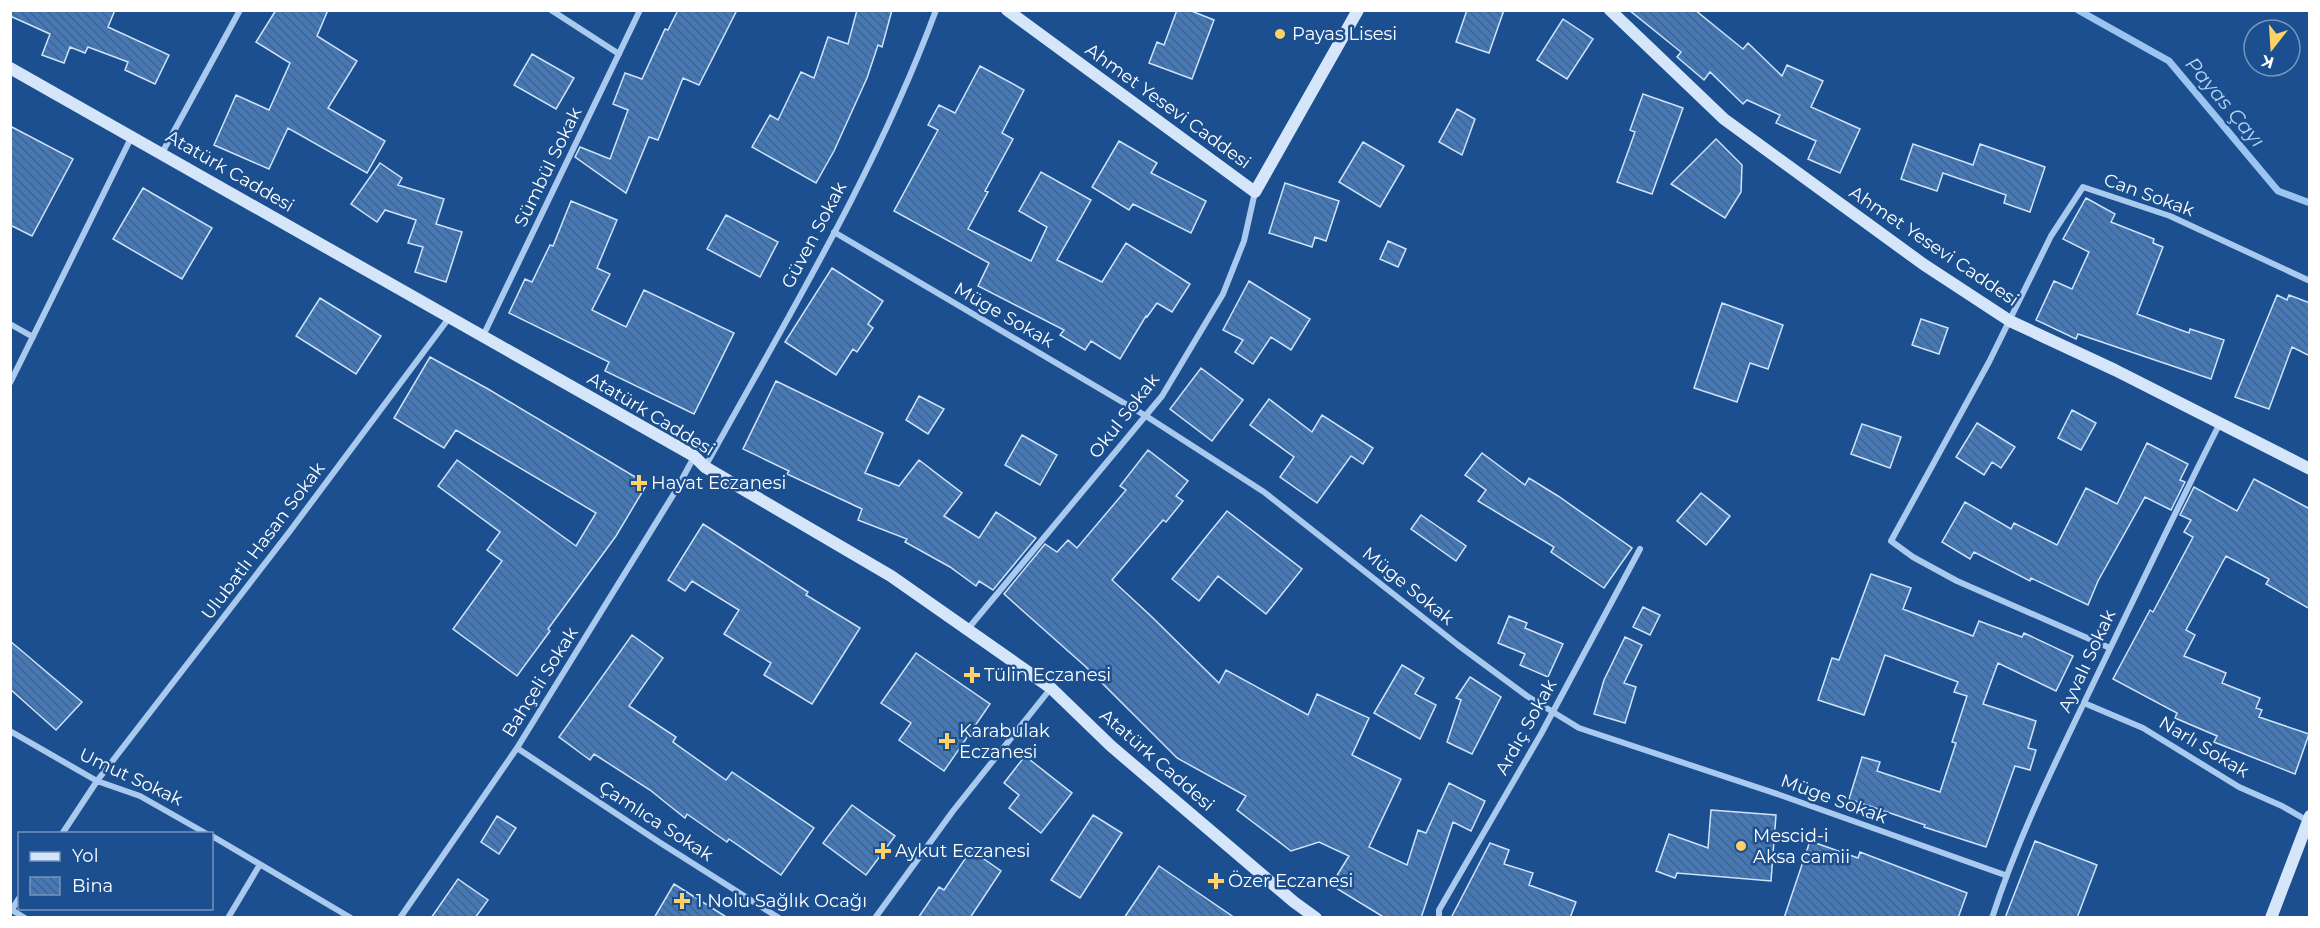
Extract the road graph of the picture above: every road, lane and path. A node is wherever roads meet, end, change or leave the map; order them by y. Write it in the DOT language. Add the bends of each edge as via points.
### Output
graph roads {
  1 [pos="240,10"];
  2 [pos="551,10"];
  3 [pos="640,10"];
  4 [pos="936,10"];
  5 [pos="1007,10"];
  6 [pos="1358,10"];
  7 [pos="1610,10"];
  8 [pos="619,54"];
  9 [pos="10,68"];
  10 [pos="132,136"];
  11 [pos="162,153"];
  12 [pos="1255,192"];
  13 [pos="834,232"];
  14 [pos="2310,281"];
  15 [pos="450,317"];
  16 [pos="2010,321"];
  17 [pos="10,324"];
  18 [pos="33,337"];
  19 [pos="483,337"];
  20 [pos="10,383"];
  21 [pos="1146,416"];
  22 [pos="2220,423"];
  23 [pos="694,456"];
  24 [pos="705,467"];
  25 [pos="2310,469"];
  26 [pos="1640,549"];
  27 [pos="967,630"];
  28 [pos="2110,648"];
  29 [pos="1051,688"];
  30 [pos="2084,703"];
  31 [pos="1551,712"];
  32 [pos="10,731"];
  33 [pos="517,748"];
  34 [pos="97,781"];
  35 [pos="2309,820"];
  36 [pos="63,832"];
  37 [pos="203,832"];
  38 [pos="213,837"];
  39 [pos="259,866"];
  40 [pos="2006,875"];
  41 [pos="11,909"];
  42 [pos="875,917"];
  43 [pos="25,918"];
  44 [pos="228,918"];
  45 [pos="351,918"];
  46 [pos="400,918"];
  47 [pos="779,918"];
  48 [pos="1316,918"];
  49 [pos="1439,918"];
  50 [pos="1992,918"];
  51 [pos="2271,918"];
  1 -- 11 [label="street"];
  2 -- 8 [label="street"];
  3 -- 8 [label="street, Sümbül Sokak"];
  4 -- 13 [label="street, Güven Sokak" via="918,60"];
  5 -- 12 [label="street, Ahmet Yesevi Caddesi"];
  6 -- 12 [label="street, Ahmet Yesevi Caddesi"];
  7 -- 16 [label="street, Ahmet Yesevi Caddesi" via="1724,119 1923,264"];
  8 -- 19 [label="street, Sümbül Sokak"];
  9 -- 10 [label="street, Atatürk Caddesi"];
  10 -- 11 [label="street, Atatürk Caddesi"];
  10 -- 18 [label="street"];
  11 -- 15 [label="street, Atatürk Caddesi"];
  12 -- 21 [label="street, Okul Sokak" via="1244,241 1222,294 1162,396"];
  13 -- 21 [label="street, Müge Sokak"];
  13 -- 24 [label="street, Güven Sokak"];
  14 -- 16 [label="street, Can Sokak" via="2169,216 2083,187 2051,236"];
  15 -- 19 [label="street, Atatürk Caddesi"];
  15 -- 34 [label="street, Ulubatlı Hasan Sokak" via="291,531"];
  16 -- 22 [label="street, Ahmet Yesevi Caddesi"];
  16 -- 28 [label="street" via="1891,541 1957,581"];
  17 -- 18 [label="street"];
  18 -- 20 [label="street"];
  19 -- 23 [label="street, Atatürk Caddesi"];
  21 -- 27 [label="street, Okul Sokak"];
  21 -- 31 [label="street, Müge Sokak" via="1264,492 1458,645"];
  22 -- 25 [label="street, Ahmet Yesevi Caddesi"];
  22 -- 28 [label="street, Ayvalı Sokak"];
  23 -- 24 [label="street, Atatürk Caddesi"];
  23 -- 33 [label="street, Bahçeli Sokak"];
  24 -- 27 [label="street, Atatürk Caddesi" via="891,576"];
  26 -- 31 [label="street, Ardıç Sokak"];
  27 -- 29 [label="street, Atatürk Caddesi"];
  28 -- 30 [label="street, Ayvalı Sokak"];
  29 -- 42 [label="street"];
  29 -- 48 [label="street, Atatürk Caddesi" via="1111,746"];
  30 -- 35 [label="street, Narlı Sokak" via="2143,728 2239,788"];
  30 -- 40 [label="street, Ayvalı Sokak"];
  31 -- 40 [label="street, Müge Sokak" via="1579,728"];
  31 -- 49 [label="street, Ardıç Sokak" via="1439,910"];
  32 -- 34 [label="street, Umut Sokak"];
  33 -- 46 [label="street, Bahçeli Sokak"];
  33 -- 47 [label="street, Çamlıca Sokak"];
  34 -- 36 [label="street, Ulubatlı Hasan Sokak"];
  34 -- 37 [label="street, Umut Sokak" via="140,796"];
  35 -- 51 [label="street"];
  38 -- 39 [label="street"];
  39 -- 44 [label="street"];
  39 -- 45 [label="street"];
  40 -- 50 [label="street, Ayvalı Sokak"];
  41 -- 43 [label="street"];
}
